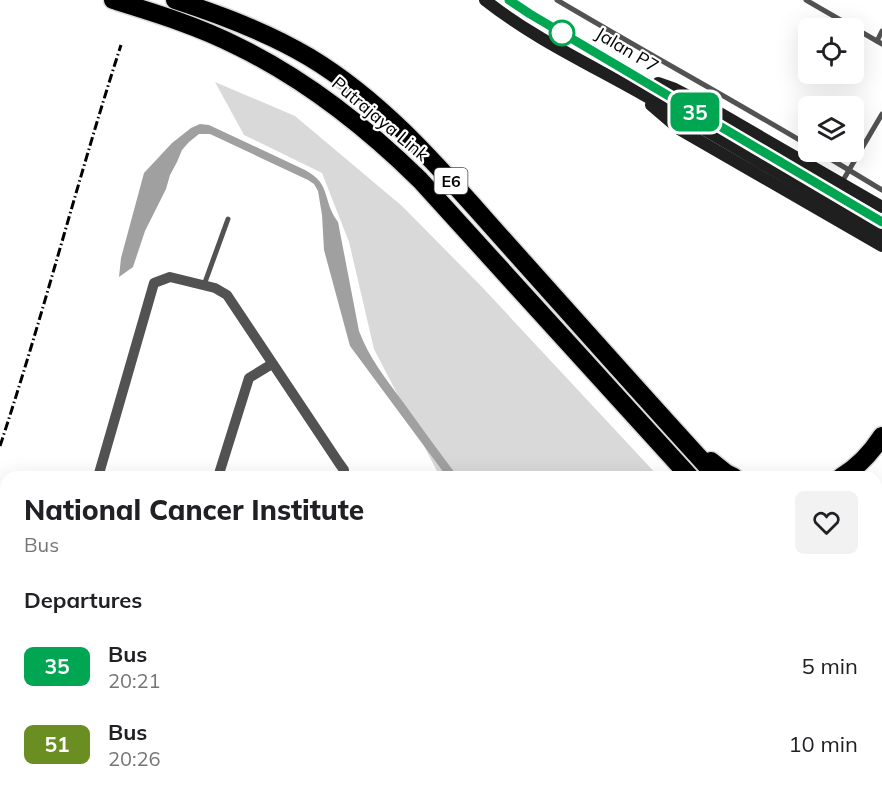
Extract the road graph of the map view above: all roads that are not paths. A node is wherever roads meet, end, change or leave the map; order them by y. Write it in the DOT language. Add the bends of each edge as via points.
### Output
graph roads {
  1 [pos="113,0"];
  2 [pos="175,0"];
  3 [pos="485,0"];
  4 [pos="509,0"];
  5 [pos="557,0"];
  6 [pos="806,0"];
  7 [pos="882,31"];
  8 [pos="880,43"];
  9 [pos="631,80"];
  10 [pos="688,114"];
  11 [pos="882,114"];
  12 [pos="798,139"];
  13 [pos="836,162"];
  14 [pos="850,170"];
  15 [pos="841,184"];
  16 [pos="882,190"];
  17 [pos="882,207"];
  18 [pos="228,219"];
  19 [pos="882,222"];
  20 [pos="882,234"];
  21 [pos="882,246"];
  22 [pos="204,285"];
  23 [pos="273,364"];
  24 [pos="675,431"];
  25 [pos="882,436"];
  26 [pos="100,471"];
  27 [pos="220,471"];
  28 [pos="344,471"];
  29 [pos="685,471"];
  30 [pos="712,471"];
  31 [pos="724,471"];
  32 [pos="851,471"];
  1 -- 29 [label="highway, Putrajaya Link / E6" via="205,31 264,60 320,95 384,146 420,180"];
  2 -- 24 [label="highway, Putrajaya Link / E6" via="221,15 291,47 338,76 384,112 434,162"];
  3 -- 9 [label="street, Jalan P7" via="544,39"];
  4 -- 9 [label="street, Jalan P7"];
  5 -- 12 [label="lane"];
  6 -- 8 [label="lane"];
  7 -- 8 [label="lane"];
  9 -- 10 [label="street, Jalan P7"];
  9 -- 15 [label="street" via="675,89"];
  9 -- 21 [label="street" via="679,129"];
  10 -- 19 [label="street, Jalan P7"];
  10 -- 20 [label="street, Jalan P7"];
  11 -- 14 [label="lane"];
  13 -- 14 [label="lane"];
  14 -- 15 [label="lane"];
  14 -- 16 [label="lane"];
  15 -- 17 [label="street"];
  18 -- 22 [label="lane"];
  22 -- 23 [label="street" via="227,295"];
  22 -- 26 [label="street" via="170,277 154,283"];
  23 -- 27 [label="street" via="249,378"];
  23 -- 28 [label="street"];
  24 -- 30 [label="highway, E6"];
  24 -- 31 [label="highway"];
  25 -- 32 [label="highway"];
}
